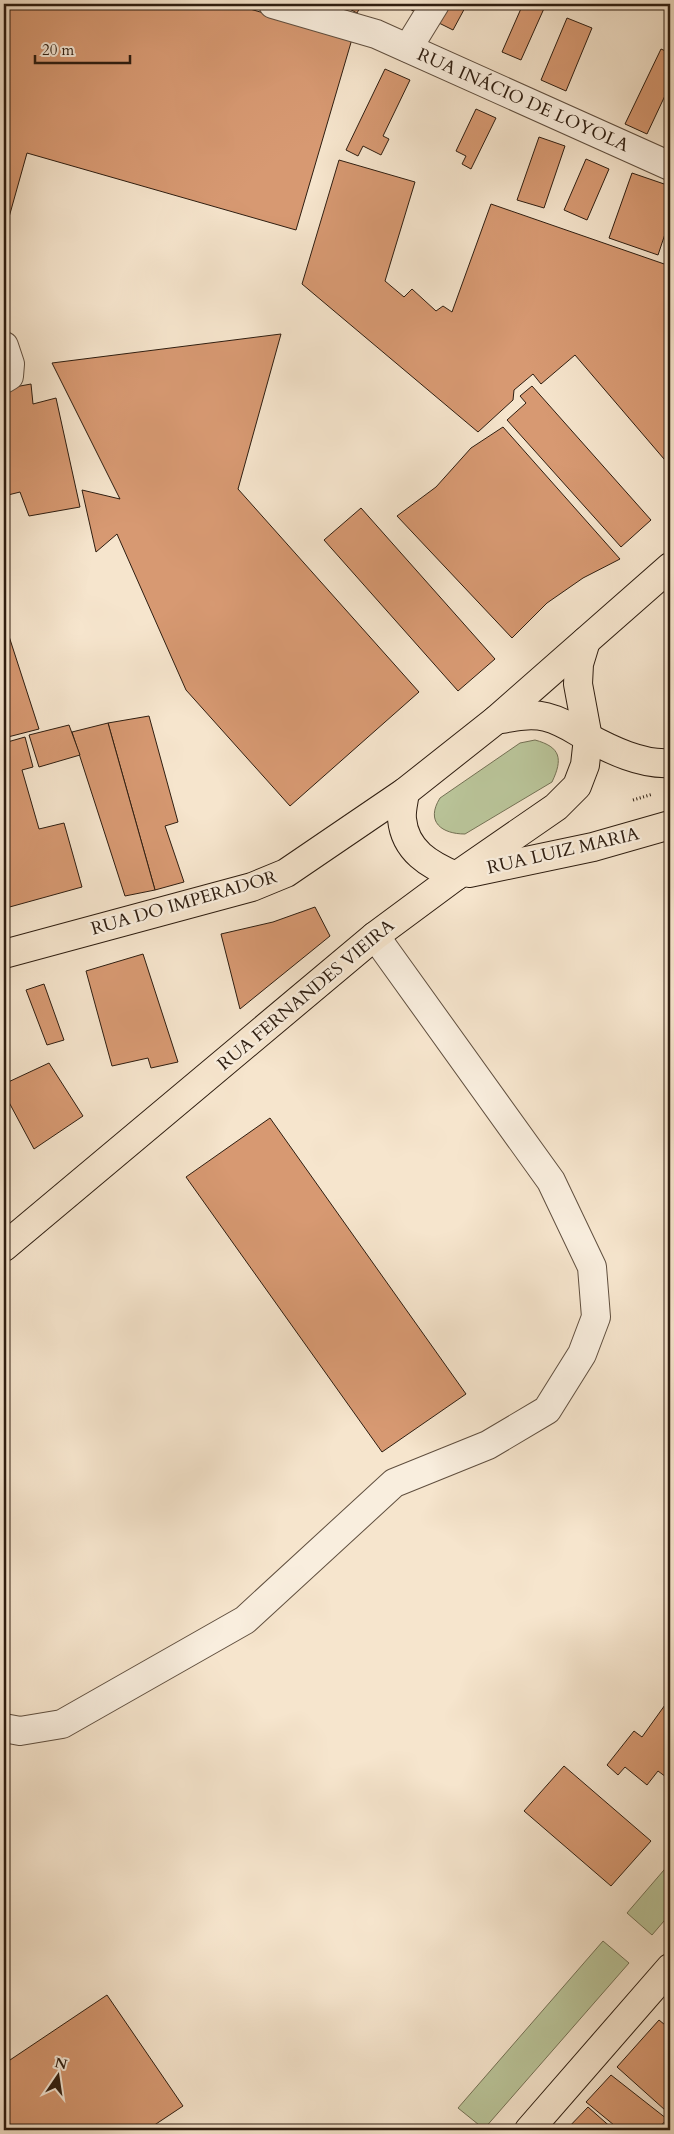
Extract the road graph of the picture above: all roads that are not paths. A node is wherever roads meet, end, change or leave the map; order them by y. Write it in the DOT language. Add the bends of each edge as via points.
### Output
graph roads {
  1 [pos="273,4"];
  2 [pos="435,4"];
  3 [pos="408,48"];
  4 [pos="670,166"];
  5 [pos="4,346"];
  6 [pos="4,379"];
  7 [pos="670,567"];
  8 [pos="586,641"];
  9 [pos="496,720"];
  10 [pos="588,738"];
  11 [pos="670,763"];
  12 [pos="405,792"];
  13 [pos="670,825"];
  14 [pos="456,876"];
  15 [pos="375,936"];
  16 [pos="4,954"];
  17 [pos="4,1247"];
  18 [pos="4,1728"];
  19 [pos="670,1968"];
  20 [pos="529,2130"];
  1 -- 3 [label="street, RUA INÁCIO DE LOYOLA" via="376,34"];
  2 -- 3 [label="street"];
  3 -- 4 [label="street, RUA INÁCIO DE LOYOLA"];
  5 -- 6 [label="street" via="10,364 9,376"];
  7 -- 8 [label="main road, RUA DO IMPERADOR"];
  8 -- 9 [label="main road, RUA DO IMPERADOR"];
  8 -- 10 [label="main road, RUA FERNANDES VIEIRA" via="579,664 578,684"];
  9 -- 10 [label="main road" via="524,715 544,716 564,723"];
  9 -- 12 [label="main road, RUA DO IMPERADOR"];
  10 -- 11 [label="main road" via="637,759"];
  10 -- 14 [label="main road, RUA FERNANDES VIEIRA" via="586,765 577,786 556,807"];
  12 -- 14 [label="main road" via="402,819 407,838 416,853 432,866"];
  12 -- 16 [label="main road, RUA DO IMPERADOR" via="286,873 252,887"];
  13 -- 14 [label="main road, RUA LUIZ MARIA" via="593,847"];
  14 -- 15 [label="main road, RUA FERNANDES VIEIRA"];
  15 -- 17 [label="main road, RUA FERNANDES VIEIRA"];
  15 -- 18 [label="street" via="551,1181 592,1267 596,1317 582,1354 547,1410 488,1445 394,1483 245,1620 62,1724 20,1731"];
  19 -- 20 [label="main road"];
}
